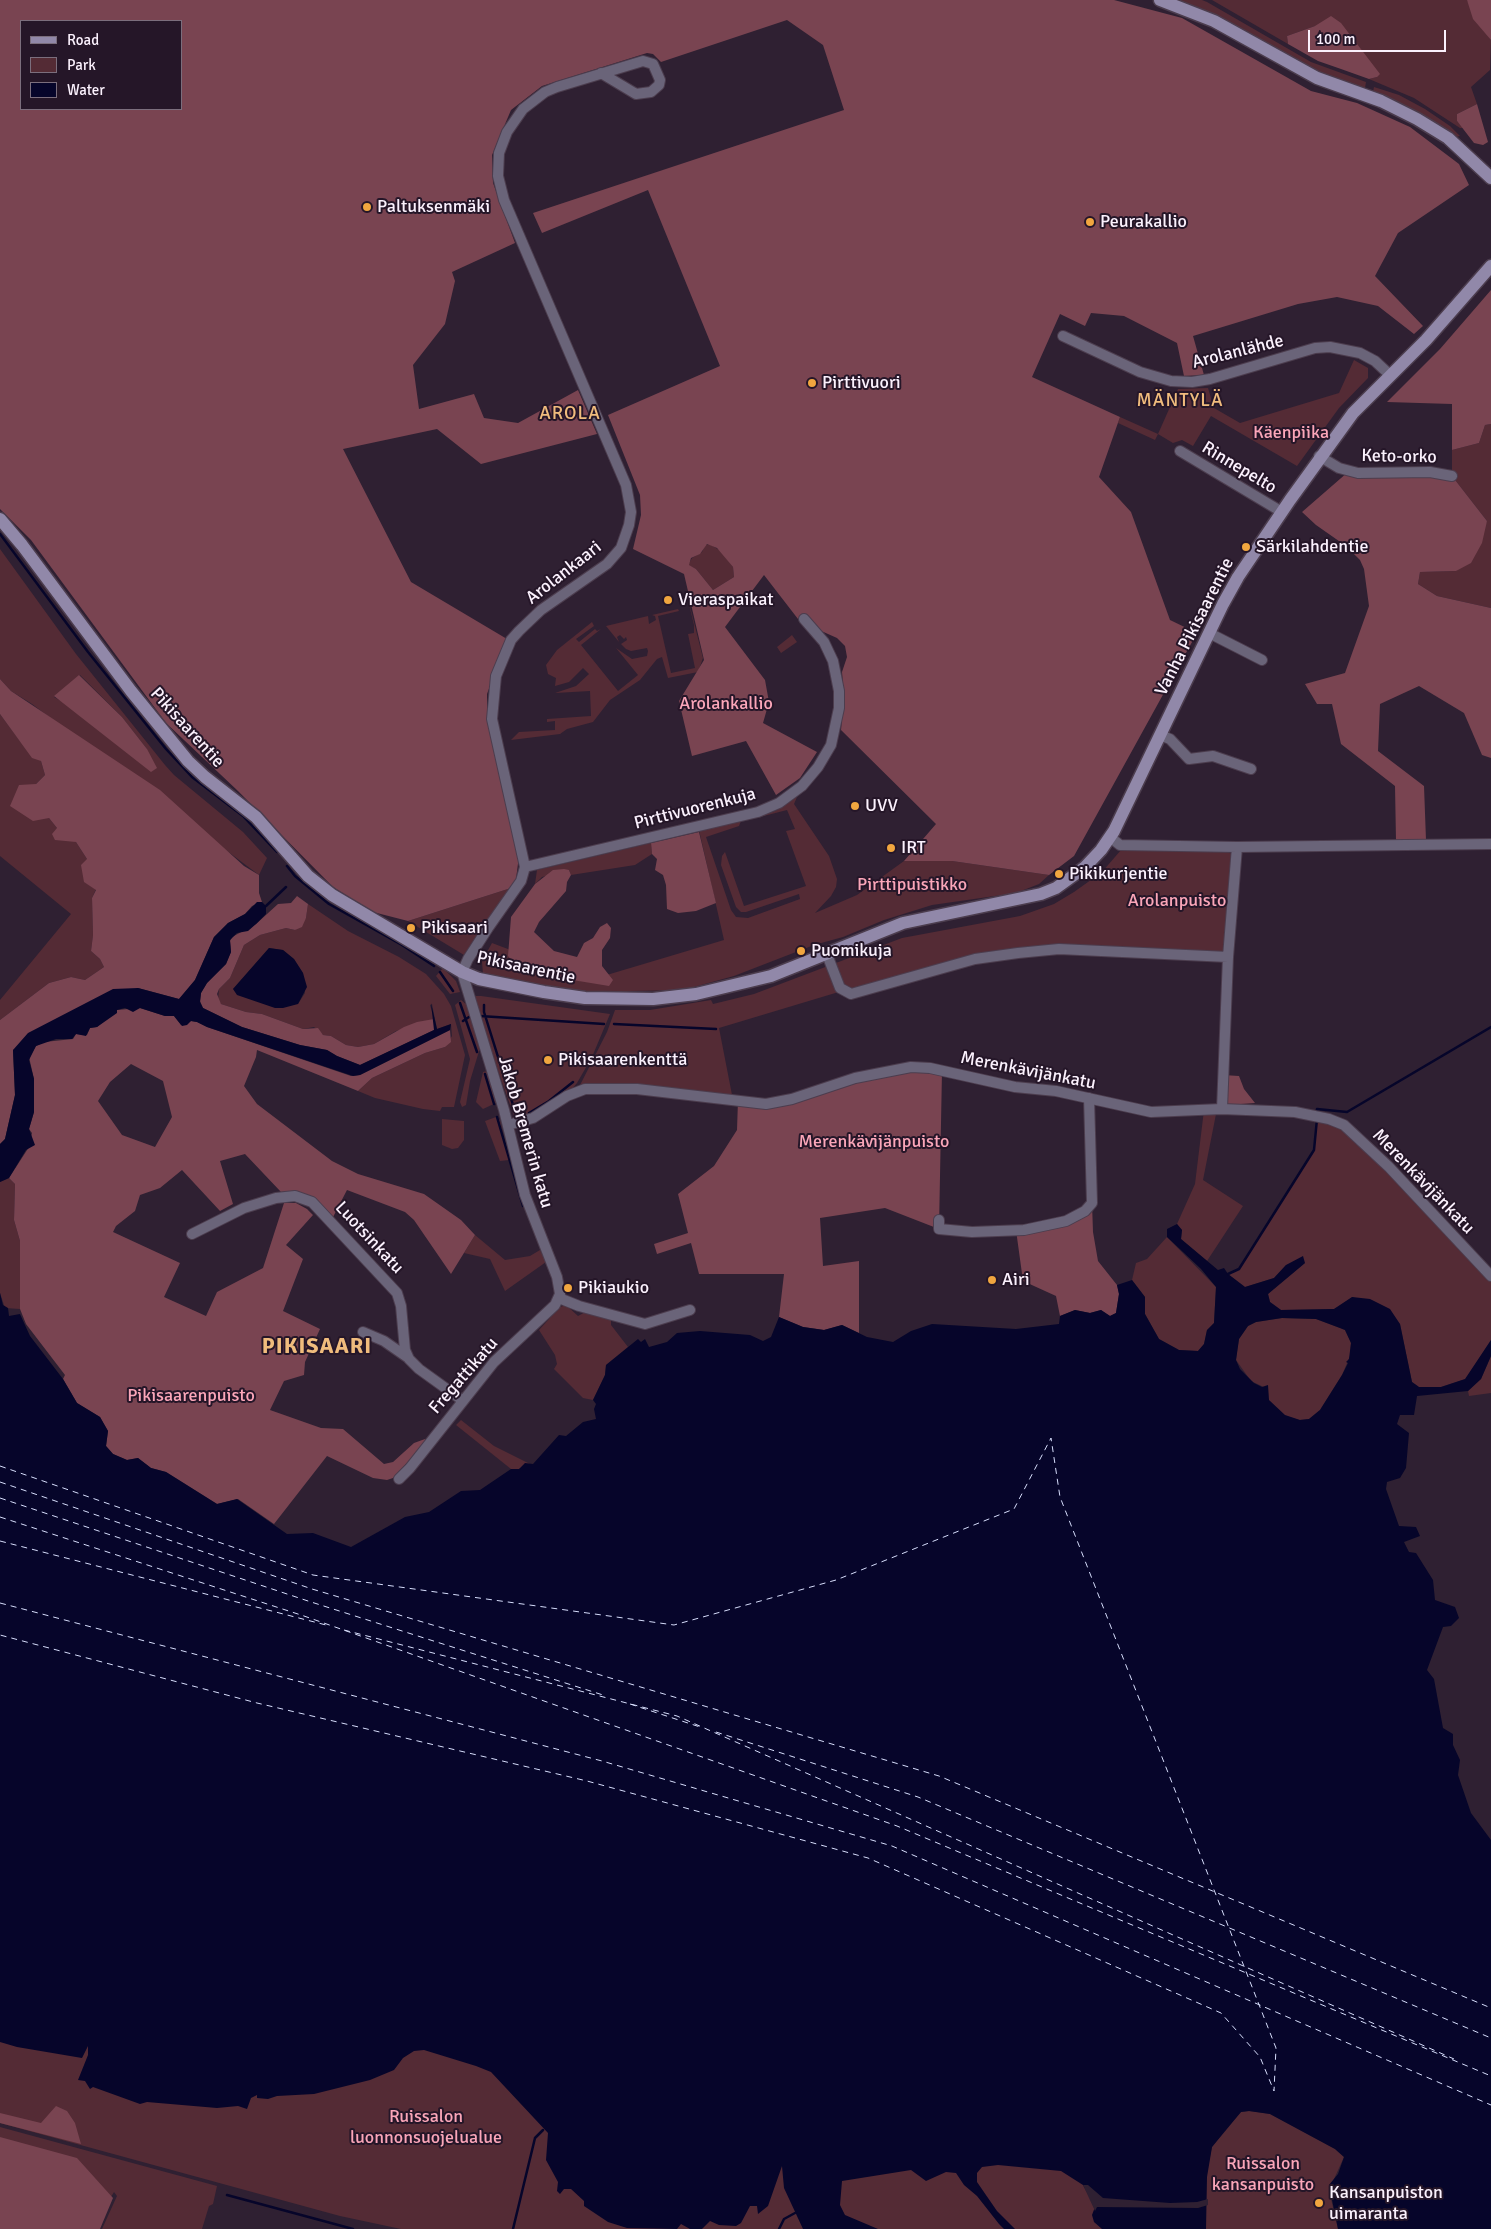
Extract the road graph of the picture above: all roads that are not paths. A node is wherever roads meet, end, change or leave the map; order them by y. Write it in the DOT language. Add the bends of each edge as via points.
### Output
graph roads {
  1 [pos="1160,0"];
  2 [pos="601,73"];
  3 [pos="1491,178"];
  4 [pos="1491,266"];
  5 [pos="1063,336"];
  6 [pos="1390,375"];
  7 [pos="1180,451"];
  8 [pos="1320,456"];
  9 [pos="1452,476"];
  10 [pos="1282,512"];
  11 [pos="0,519"];
  12 [pos="804,618"];
  13 [pos="1209,633"];
  14 [pos="1262,660"];
  15 [pos="1160,735"];
  16 [pos="1252,769"];
  17 [pos="1110,837"];
  18 [pos="1491,844"];
  19 [pos="1237,847"];
  20 [pos="525,867"];
  21 [pos="826,952"];
  22 [pos="1228,957"];
  23 [pos="462,972"];
  24 [pos="1088,1098"];
  25 [pos="1222,1109"];
  26 [pos="508,1125"];
  27 [pos="939,1225"];
  28 [pos="192,1234"];
  29 [pos="1491,1276"];
  30 [pos="559,1298"];
  31 [pos="690,1310"];
  32 [pos="363,1332"];
  33 [pos="409,1359"];
  34 [pos="462,1400"];
  35 [pos="399,1479"];
  1 -- 3 [label="street" via="1214,21 1309,75 1381,101 1417,119 1448,138"];
  2 -- 2 [label="street, Arolankaari" via="644,60 656,68 660,80 651,92 636,94"];
  2 -- 20 [label="street, Arolankaari" via="551,89 529,103 507,132 497,164 504,200 626,485 630,512 626,536 614,557 528,621 512,640 496,676 492,719"];
  4 -- 6 [label="street, Vanha Pikisaarentie"];
  5 -- 6 [label="street, Arolanlähde" via="1140,372 1171,381 1210,379 1315,348 1330,347 1360,353"];
  6 -- 8 [label="street, Vanha Pikisaarentie" via="1353,413"];
  7 -- 10 [label="street, Rinnepelto"];
  8 -- 9 [label="street, Keto-orko" via="1339,468 1358,473 1430,472"];
  8 -- 10 [label="street, Vanha Pikisaarentie"];
  10 -- 13 [label="street, Vanha Pikisaarentie" via="1238,577"];
  11 -- 23 [label="street, Pikisaarentie" via="131,691 193,766 256,817 317,884"];
  12 -- 20 [label="street, Pirttivuorenkuja" via="831,656 839,699 831,745 802,786 779,803 758,812"];
  13 -- 14 [label="street"];
  13 -- 15 [label="street, Vanha Pikisaarentie"];
  15 -- 16 [label="street" via="1170,739 1189,759 1213,756"];
  15 -- 17 [label="street, Vanha Pikisaarentie"];
  17 -- 19 [label="street" via="1120,845"];
  17 -- 21 [label="street, Pikisaarentie" via="1085,867 1056,888 1027,899 903,923"];
  18 -- 19 [label="street"];
  19 -- 22 [label="street"];
  20 -- 23 [label="street" via="521,881"];
  21 -- 22 [label="street" via="840,988 851,994 975,959 1018,953 1059,949"];
  21 -- 23 [label="street, Pikisaarentie" via="772,976 696,994 653,999 585,998 479,979"];
  22 -- 25 [label="street"];
  23 -- 26 [label="street, Jakob Bremerin katu"];
  24 -- 25 [label="street, Merenkävijänkatu" via="1151,1112"];
  24 -- 26 [label="street, Merenkävijänkatu" via="910,1067 855,1078 766,1104 637,1089 585,1089 567,1096 533,1118"];
  24 -- 27 [label="street" via="1092,1203 1085,1210 1066,1221 1024,1230 972,1232"];
  25 -- 29 [label="street, Merenkävijänkatu" via="1295,1112 1344,1125"];
  26 -- 30 [label="street, Jakob Bremerin katu" via="531,1215 559,1284"];
  28 -- 33 [label="street, Luotsinkatu" via="244,1208 276,1198 295,1196 312,1202 397,1293"];
  30 -- 31 [label="street" via="645,1324"];
  30 -- 34 [label="street, Fregattikatu" via="494,1362"];
  32 -- 33 [label="street" via="384,1340"];
  33 -- 34 [label="street"];
  34 -- 35 [label="street, Fregattikatu"];
}
